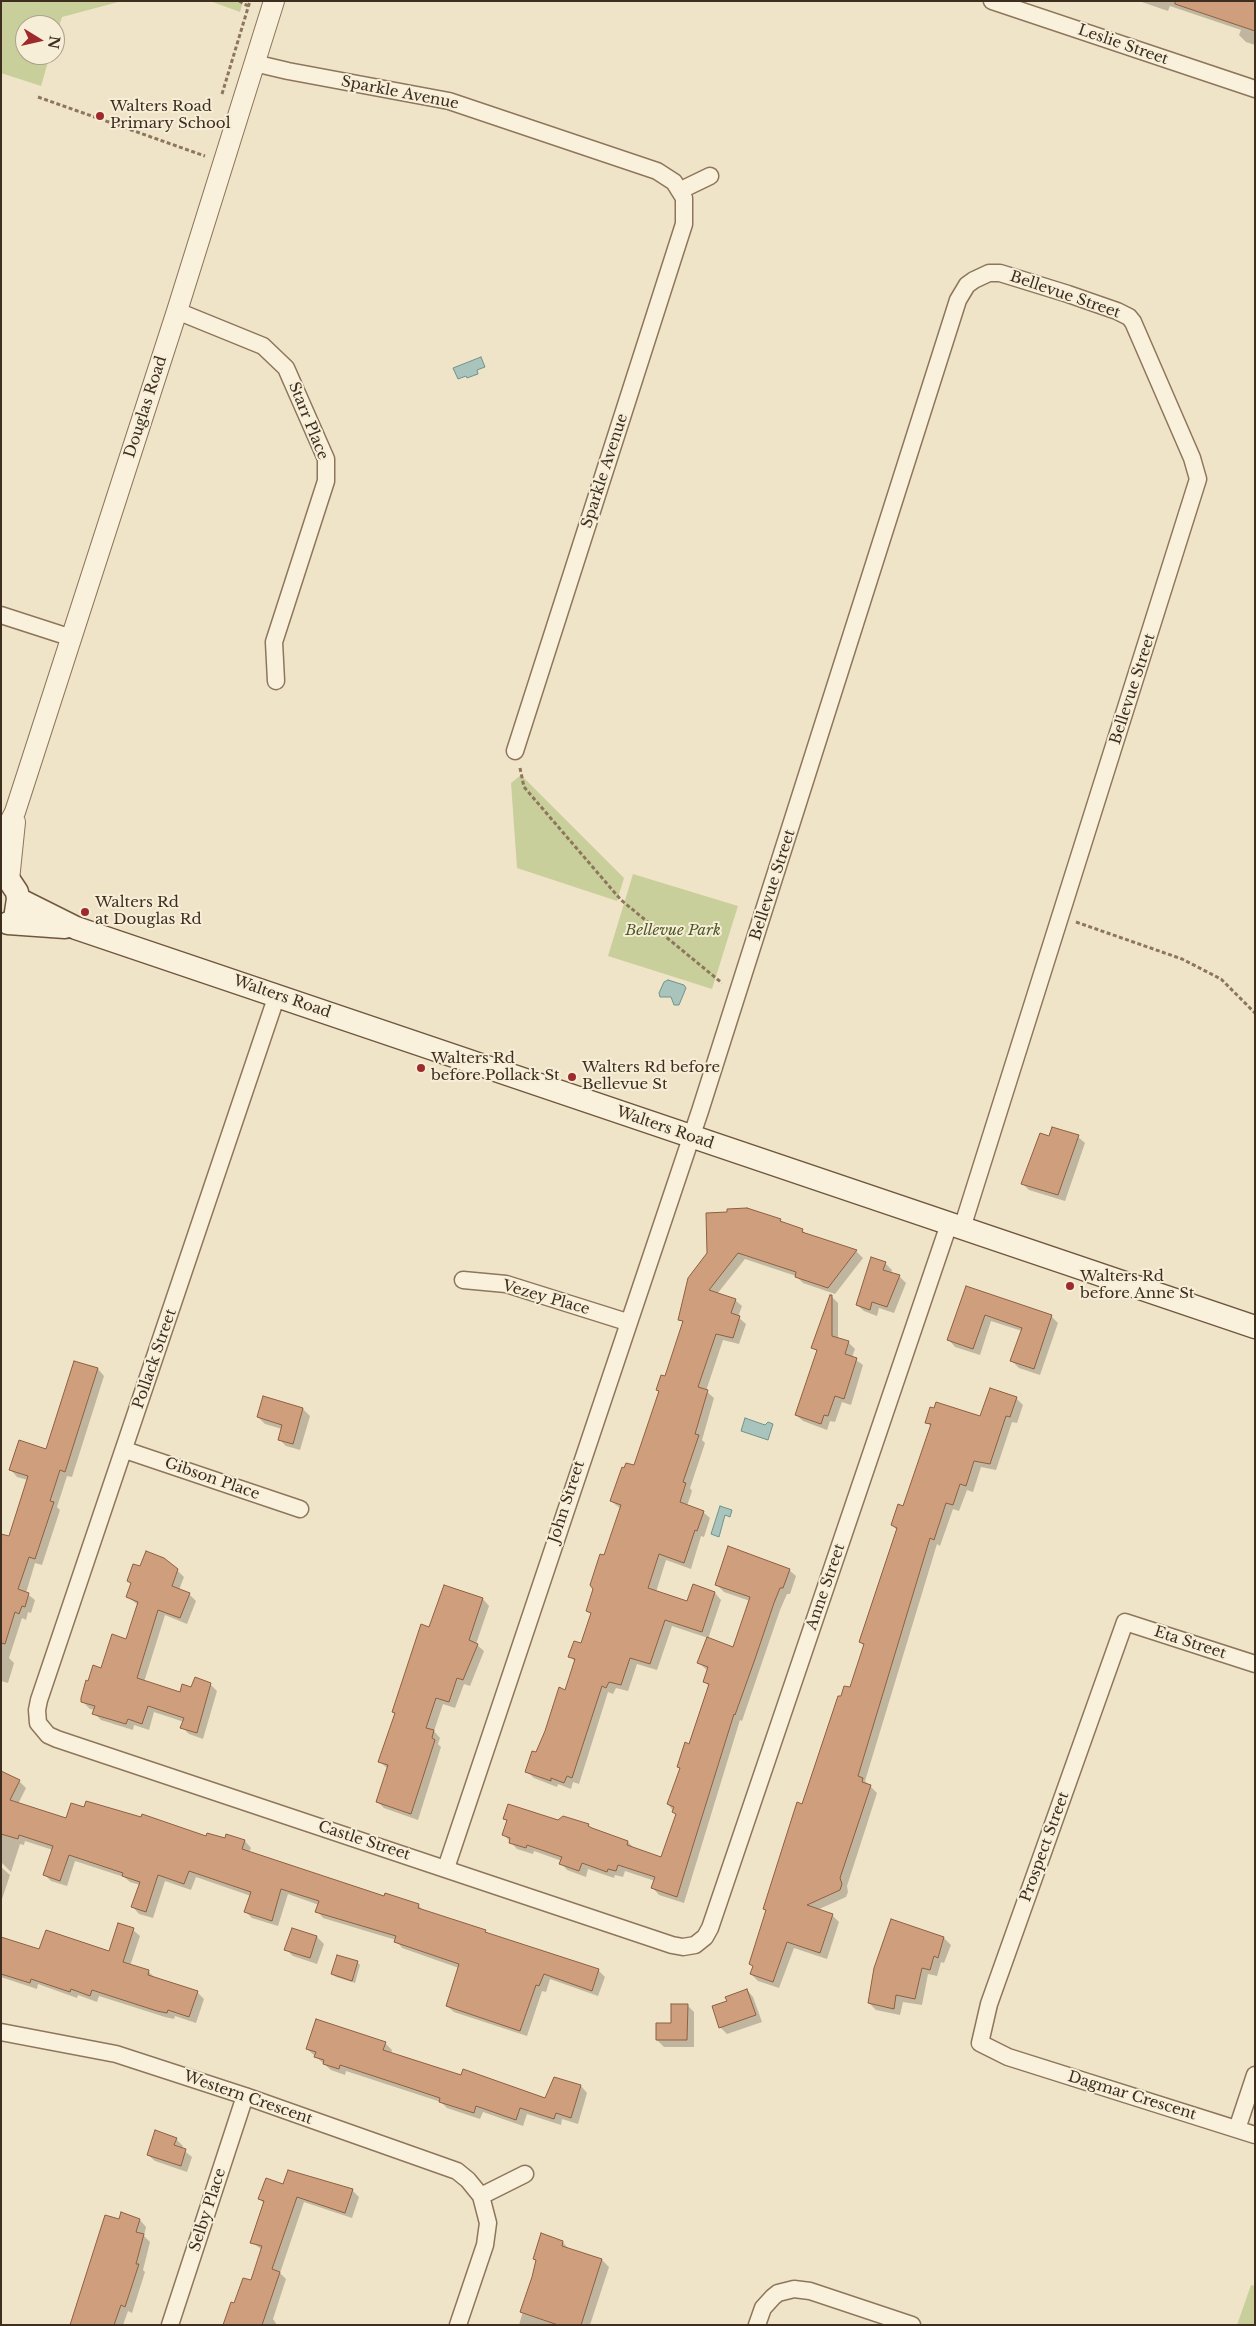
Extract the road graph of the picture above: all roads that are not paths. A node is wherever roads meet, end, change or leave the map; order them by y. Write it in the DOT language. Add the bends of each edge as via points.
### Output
graph roads {
  1 [pos="274,1"];
  2 [pos="992,1"];
  3 [pos="254,63"];
  4 [pos="1255,89"];
  5 [pos="710,176"];
  6 [pos="681,190"];
  7 [pos="177,311"];
  8 [pos="1,615"];
  9 [pos="72,638"];
  10 [pos="276,681"];
  11 [pos="516,751"];
  12 [pos="16,812"];
  13 [pos="1,838"];
  14 [pos="9,885"];
  15 [pos="5,925"];
  16 [pos="76,928"];
  17 [pos="277,995"];
  18 [pos="691,1137"];
  19 [pos="956,1226"];
  20 [pos="463,1280"];
  21 [pos="627,1322"];
  22 [pos="1255,1327"];
  23 [pos="124,1450"];
  24 [pos="300,1509"];
  25 [pos="1125,1622"];
  26 [pos="1255,1664"];
  27 [pos="38,1723"];
  28 [pos="446,1868"];
  29 [pos="695,1945"];
  30 [pos="1,2032"];
  31 [pos="1008,2057"];
  32 [pos="1255,2075"];
  33 [pos="245,2096"];
  34 [pos="1237,2128"];
  35 [pos="1255,2135"];
  36 [pos="525,2174"];
  37 [pos="481,2196"];
  38 [pos="170,2325"];
  39 [pos="458,2325"];
  40 [pos="757,2325"];
  41 [pos="912,2325"];
  1 -- 3 [label="street, Douglas Road"];
  2 -- 4 [label="street, Leslie Street"];
  3 -- 6 [label="street, Sparkle Avenue" via="449,101 657,171"];
  3 -- 7 [label="street, Douglas Road"];
  5 -- 6 [label="street"];
  6 -- 11 [label="street, Sparkle Avenue" via="684,224"];
  7 -- 9 [label="street, Douglas Road"];
  7 -- 10 [label="street, Starr Place" via="263,346 286,368 326,459 326,481 274,642"];
  8 -- 9 [label="street"];
  9 -- 12 [label="street, Douglas Road"];
  12 -- 13 [label="street, Douglas Road"];
  12 -- 14 [label="street, Douglas Road"];
  14 -- 15 [label="main road" via="18,908"];
  14 -- 16 [label="main road, Walters Road"];
  15 -- 16 [label="main road, Walters Road"];
  16 -- 17 [label="main road, Walters Road"];
  17 -- 18 [label="main road, Walters Road"];
  17 -- 23 [label="street, Pollack Street"];
  18 -- 19 [label="main road, Walters Road"];
  18 -- 19 [label="street, Bellevue Street" via="958,300 967,285 989,273 1012,276 1117,311 1133,322 1197,472 1197,486 1061,916"];
  18 -- 21 [label="street, John Street"];
  19 -- 22 [label="main road, Walters Road"];
  19 -- 29 [label="street, Anne Street" via="710,1928"];
  20 -- 21 [label="street, Vezey Place" via="506,1284"];
  21 -- 28 [label="street, John Street"];
  23 -- 24 [label="street, Gibson Place"];
  23 -- 27 [label="street, Pollack Street" via="39,1700"];
  25 -- 26 [label="street, Eta Street"];
  25 -- 31 [label="street, Prospect Street" via="988,2004 980,2043"];
  27 -- 28 [label="street, Castle Street" via="48,1735"];
  28 -- 29 [label="street, Castle Street" via="672,1946"];
  30 -- 33 [label="street, Western Crescent" via="116,2054"];
  31 -- 34 [label="street, Dagmar Crescent"];
  32 -- 34 [label="street"];
  33 -- 37 [label="street, Western Crescent" via="443,2165 468,2180"];
  33 -- 38 [label="street, Selby Place"];
  34 -- 35 [label="street, Dagmar Crescent"];
  36 -- 37 [label="street"];
  37 -- 39 [label="street, Western Crescent" via="486,2210 487,2234"];
  40 -- 41 [label="street" via="763,2308 772,2297 794,2289 810,2291"];
}
